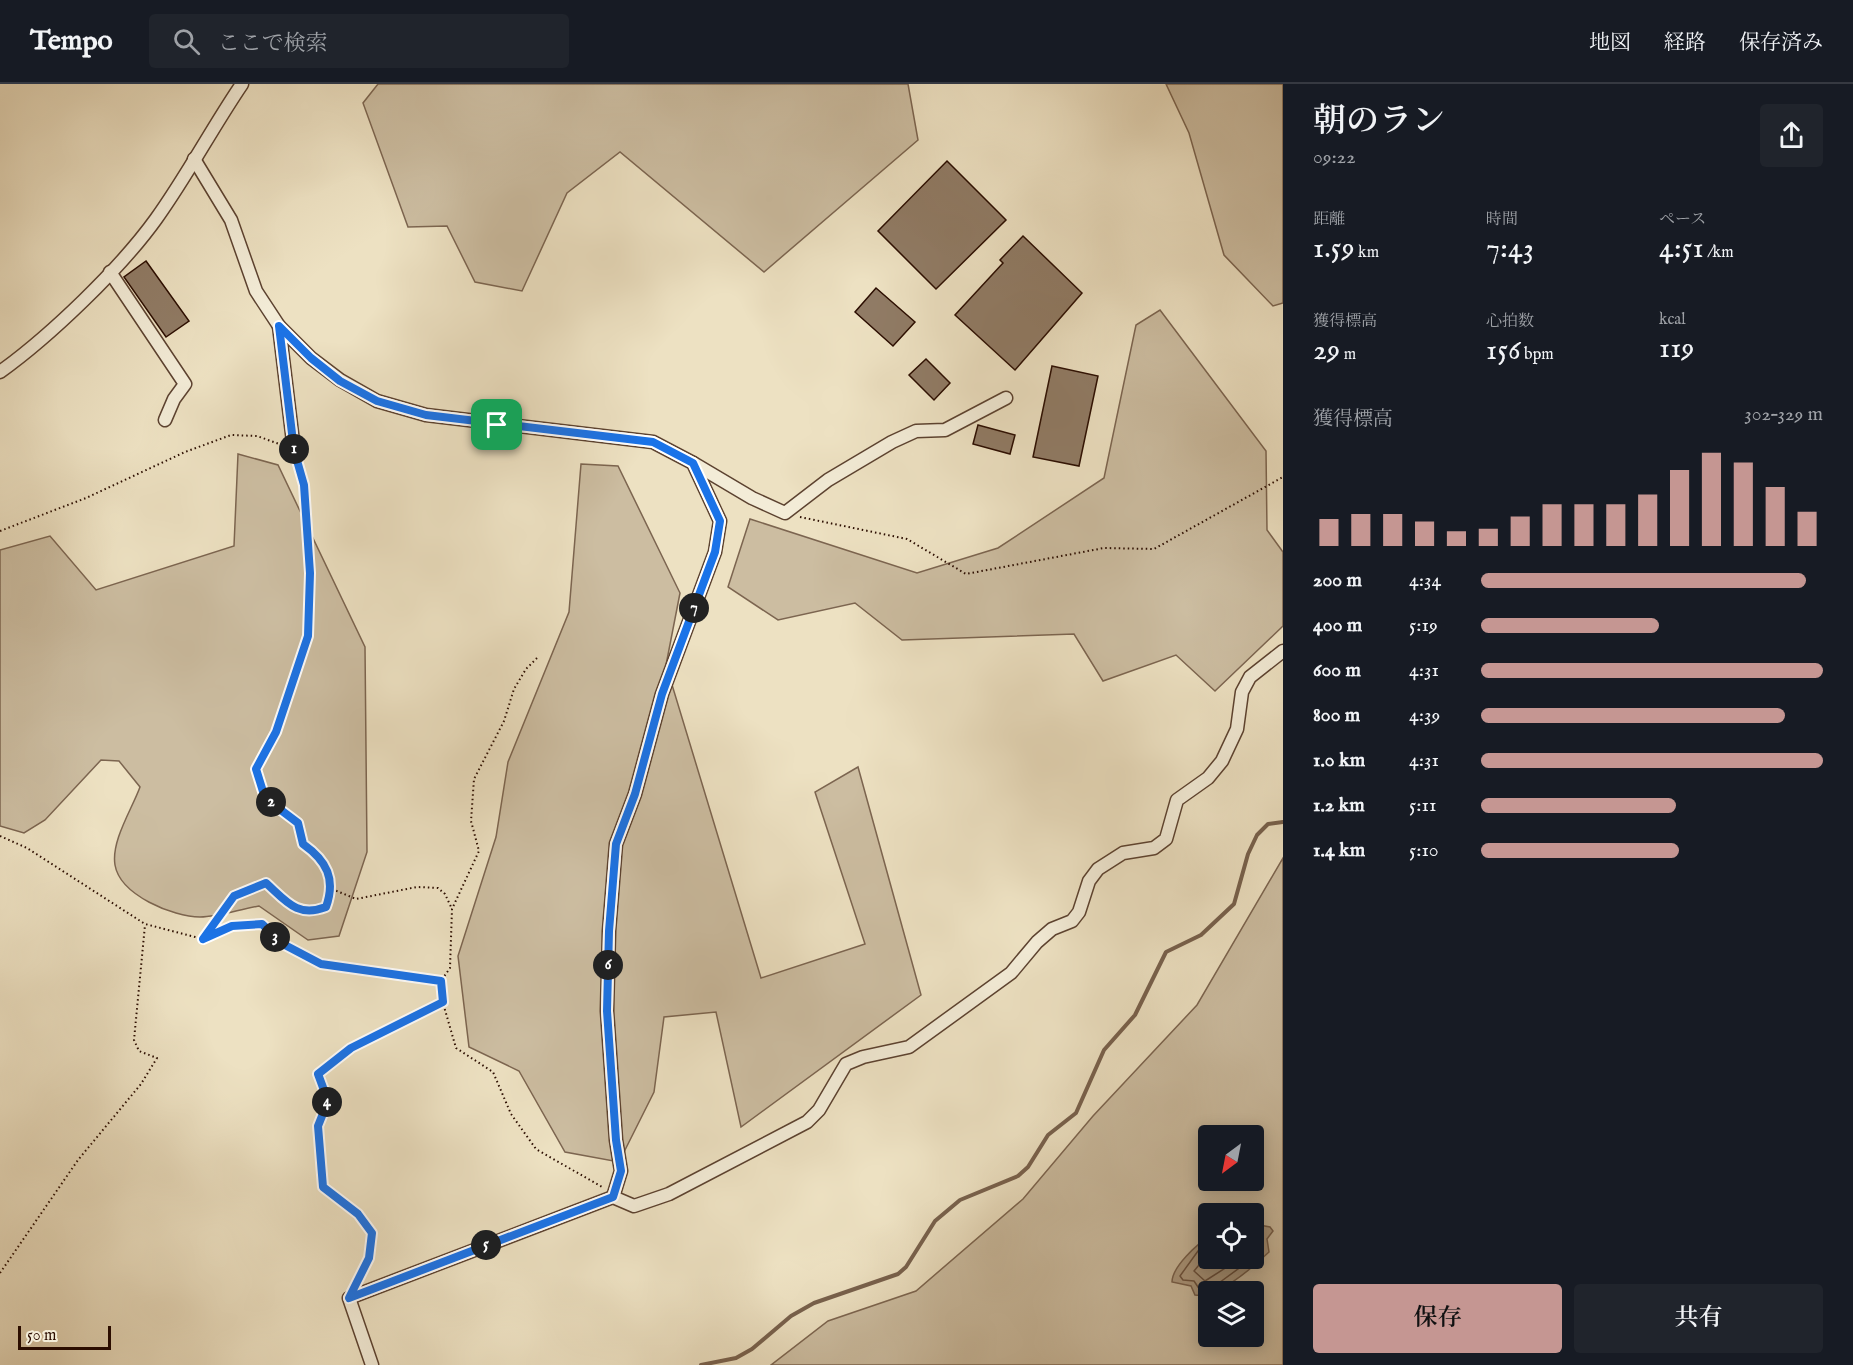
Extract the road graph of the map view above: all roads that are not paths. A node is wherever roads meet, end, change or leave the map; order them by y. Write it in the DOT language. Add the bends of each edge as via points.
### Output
graph roads {
  1 [pos="242,84"];
  2 [pos="194,159"];
  3 [pos="110,272"];
  4 [pos="279,326"];
  5 [pos="0,372"];
  6 [pos="1006,398"];
  7 [pos="165,420"];
  8 [pos="294,450"];
  9 [pos="693,463"];
  10 [pos="1283,651"];
  11 [pos="613,1195"];
  12 [pos="372,1365"];
  1 -- 2 [label="street"];
  2 -- 3 [label="street" via="156,219"];
  2 -- 4 [label="street" via="231,220 256,291"];
  3 -- 5 [label="street"];
  3 -- 7 [label="street" via="185,384"];
  4 -- 8 [label="street"];
  4 -- 9 [label="street" via="340,381 377,401 426,415 653,442"];
  6 -- 9 [label="street" via="945,430 916,431 892,442 828,480 785,513"];
  9 -- 11 [label="street" via="720,521 715,552 662,694 635,794 616,844 607,1011 621,1171"];
  10 -- 11 [label="street" via="1250,677 1242,692 1237,729 1222,761 1208,778 1177,800 1166,839 1154,848 1123,853 1098,868 1072,921 1052,929 1011,973 909,1047 846,1064 819,1110 807,1122 669,1194 634,1206"];
  11 -- 12 [label="street" via="349,1298"];
}
